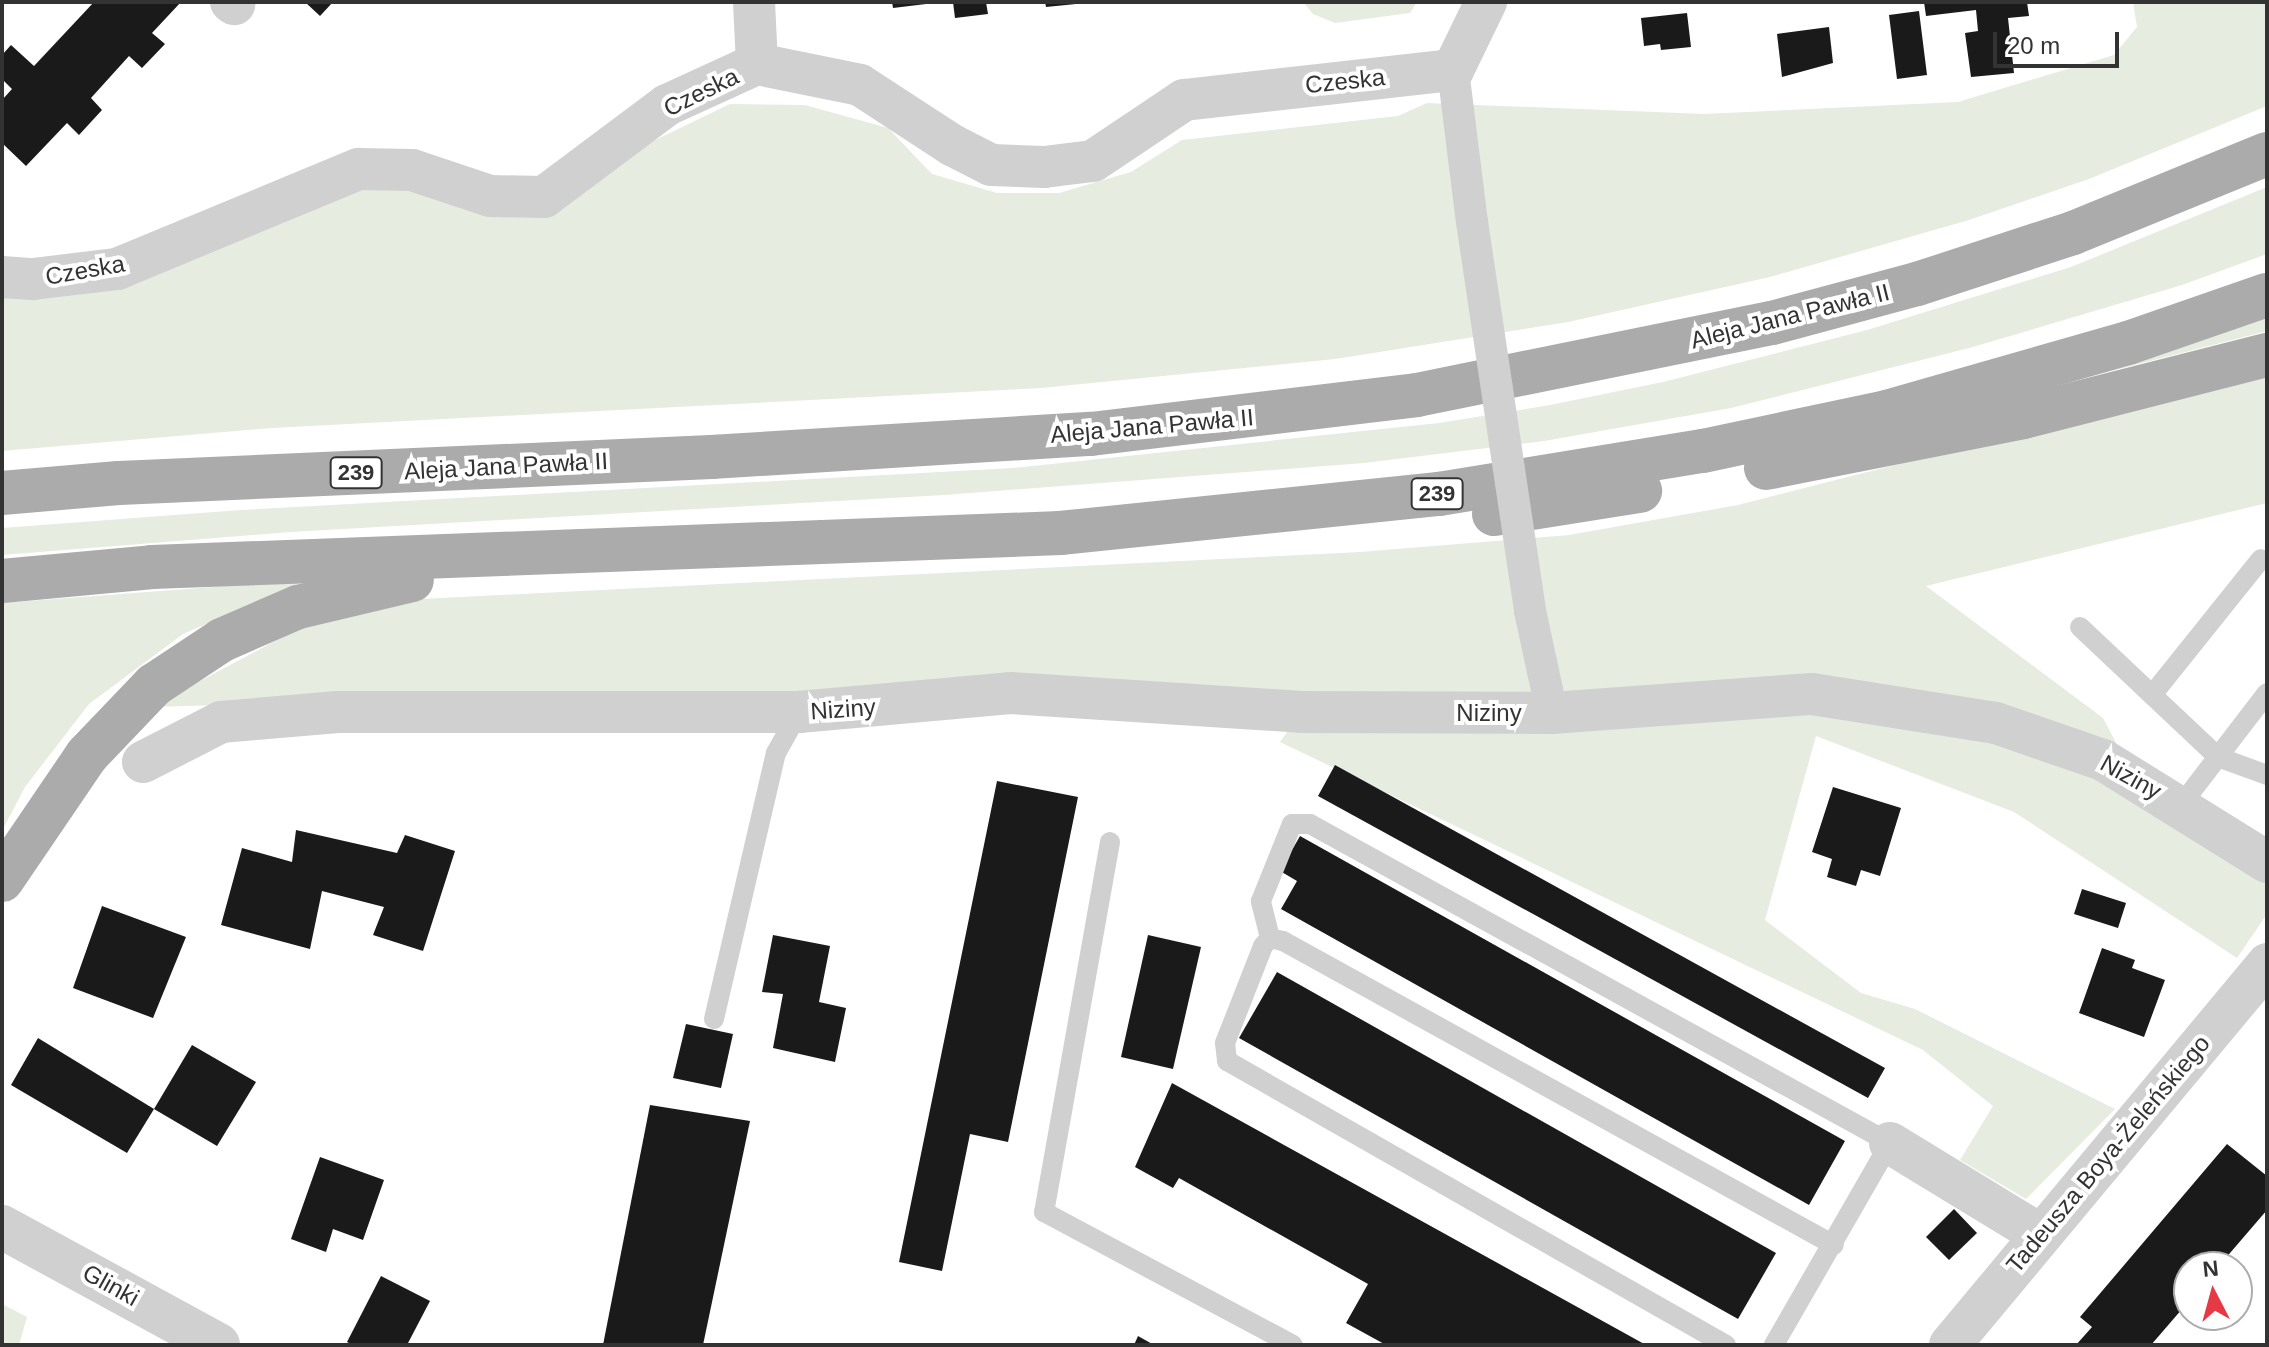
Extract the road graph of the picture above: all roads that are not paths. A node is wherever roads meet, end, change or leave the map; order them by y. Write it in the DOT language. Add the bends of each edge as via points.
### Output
graph roads {
  1 [pos="754,2"];
  2 [pos="1486,2"];
  3 [pos="757,64"];
  4 [pos="1453,70"];
  5 [pos="2267,154"];
  6 [pos="2,277"];
  7 [pos="2267,295"];
  8 [pos="2267,355"];
  9 [pos="2,493"];
  10 [pos="1345,505"];
  11 [pos="584,554"];
  12 [pos="2261,559"];
  13 [pos="2,581"];
  14 [pos="2080,627"];
  15 [pos="2267,693"];
  16 [pos="2152,695"];
  17 [pos="799,712"];
  18 [pos="1552,713"];
  19 [pos="2218,757"];
  20 [pos="143,762"];
  21 [pos="2267,775"];
  22 [pos="2181,805"];
  23 [pos="1110,842"];
  24 [pos="2267,862"];
  25 [pos="2,880"];
  26 [pos="1270,938"];
  27 [pos="2267,964"];
  28 [pos="714,1019"];
  29 [pos="1890,1143"];
  30 [pos="2,1227"];
  31 [pos="2039,1234"];
  32 [pos="1834,1245"];
  33 [pos="218,1345"];
  34 [pos="1293,1345"];
  35 [pos="1726,1345"];
  36 [pos="1774,1345"];
  37 [pos="1950,1345"];
  1 -- 3 [label="street"];
  2 -- 4 [label="street"];
  3 -- 4 [label="street, Czeska" via="860,85 991,165 1044,167 1093,161 1184,100"];
  3 -- 6 [label="street, Czeska" via="667,105 544,197 490,196 412,170 359,169 117,269 33,279"];
  4 -- 18 [label="street, Niziny, bridge" via="1530,611"];
  5 -- 9 [label="main road, Aleja Jana Pawła II / 239" via="2088,228 1917,284 1612,358 1402,397 1091,434"];
  7 -- 10 [label="main road, 239" via="2128,343 1873,415 1703,451"];
  8 -- 10 [label="main road" via="2023,417 1562,506 1450,519"];
  10 -- 11 [label="main road, 239" via="1060,533"];
  11 -- 13 [label="main road, 239" via="152,567"];
  11 -- 25 [label="main road" via="385,584 298,607 222,640 154,685 87,755"];
  12 -- 16 [label="lane"];
  14 -- 16 [label="lane"];
  15 -- 19 [label="lane"];
  16 -- 19 [label="lane"];
  17 -- 18 [label="street, Niziny" via="1010,693 1301,712"];
  17 -- 20 [label="street, Niziny" via="338,712 221,722"];
  17 -- 28 [label="lane" via="776,753"];
  18 -- 22 [label="street, Niziny" via="1812,694 1879,703 1996,723 2103,760"];
  19 -- 21 [label="lane"];
  19 -- 22 [label="lane"];
  22 -- 24 [label="street, Niziny"];
  23 -- 34 [label="lane" via="1044,1212"];
  26 -- 29 [label="lane" via="1261,901 1292,824 1310,824"];
  26 -- 32 [label="lane"];
  26 -- 35 [label="lane" via="1225,1043 1227,1061"];
  27 -- 31 [label="street, Tadeusza Boya-Żeleńskiego"];
  29 -- 31 [label="street"];
  29 -- 32 [label="lane"];
  30 -- 33 [label="street, Glinki"];
  31 -- 37 [label="street, Tadeusza Boya-Żeleńskiego"];
  32 -- 36 [label="lane"];
}
